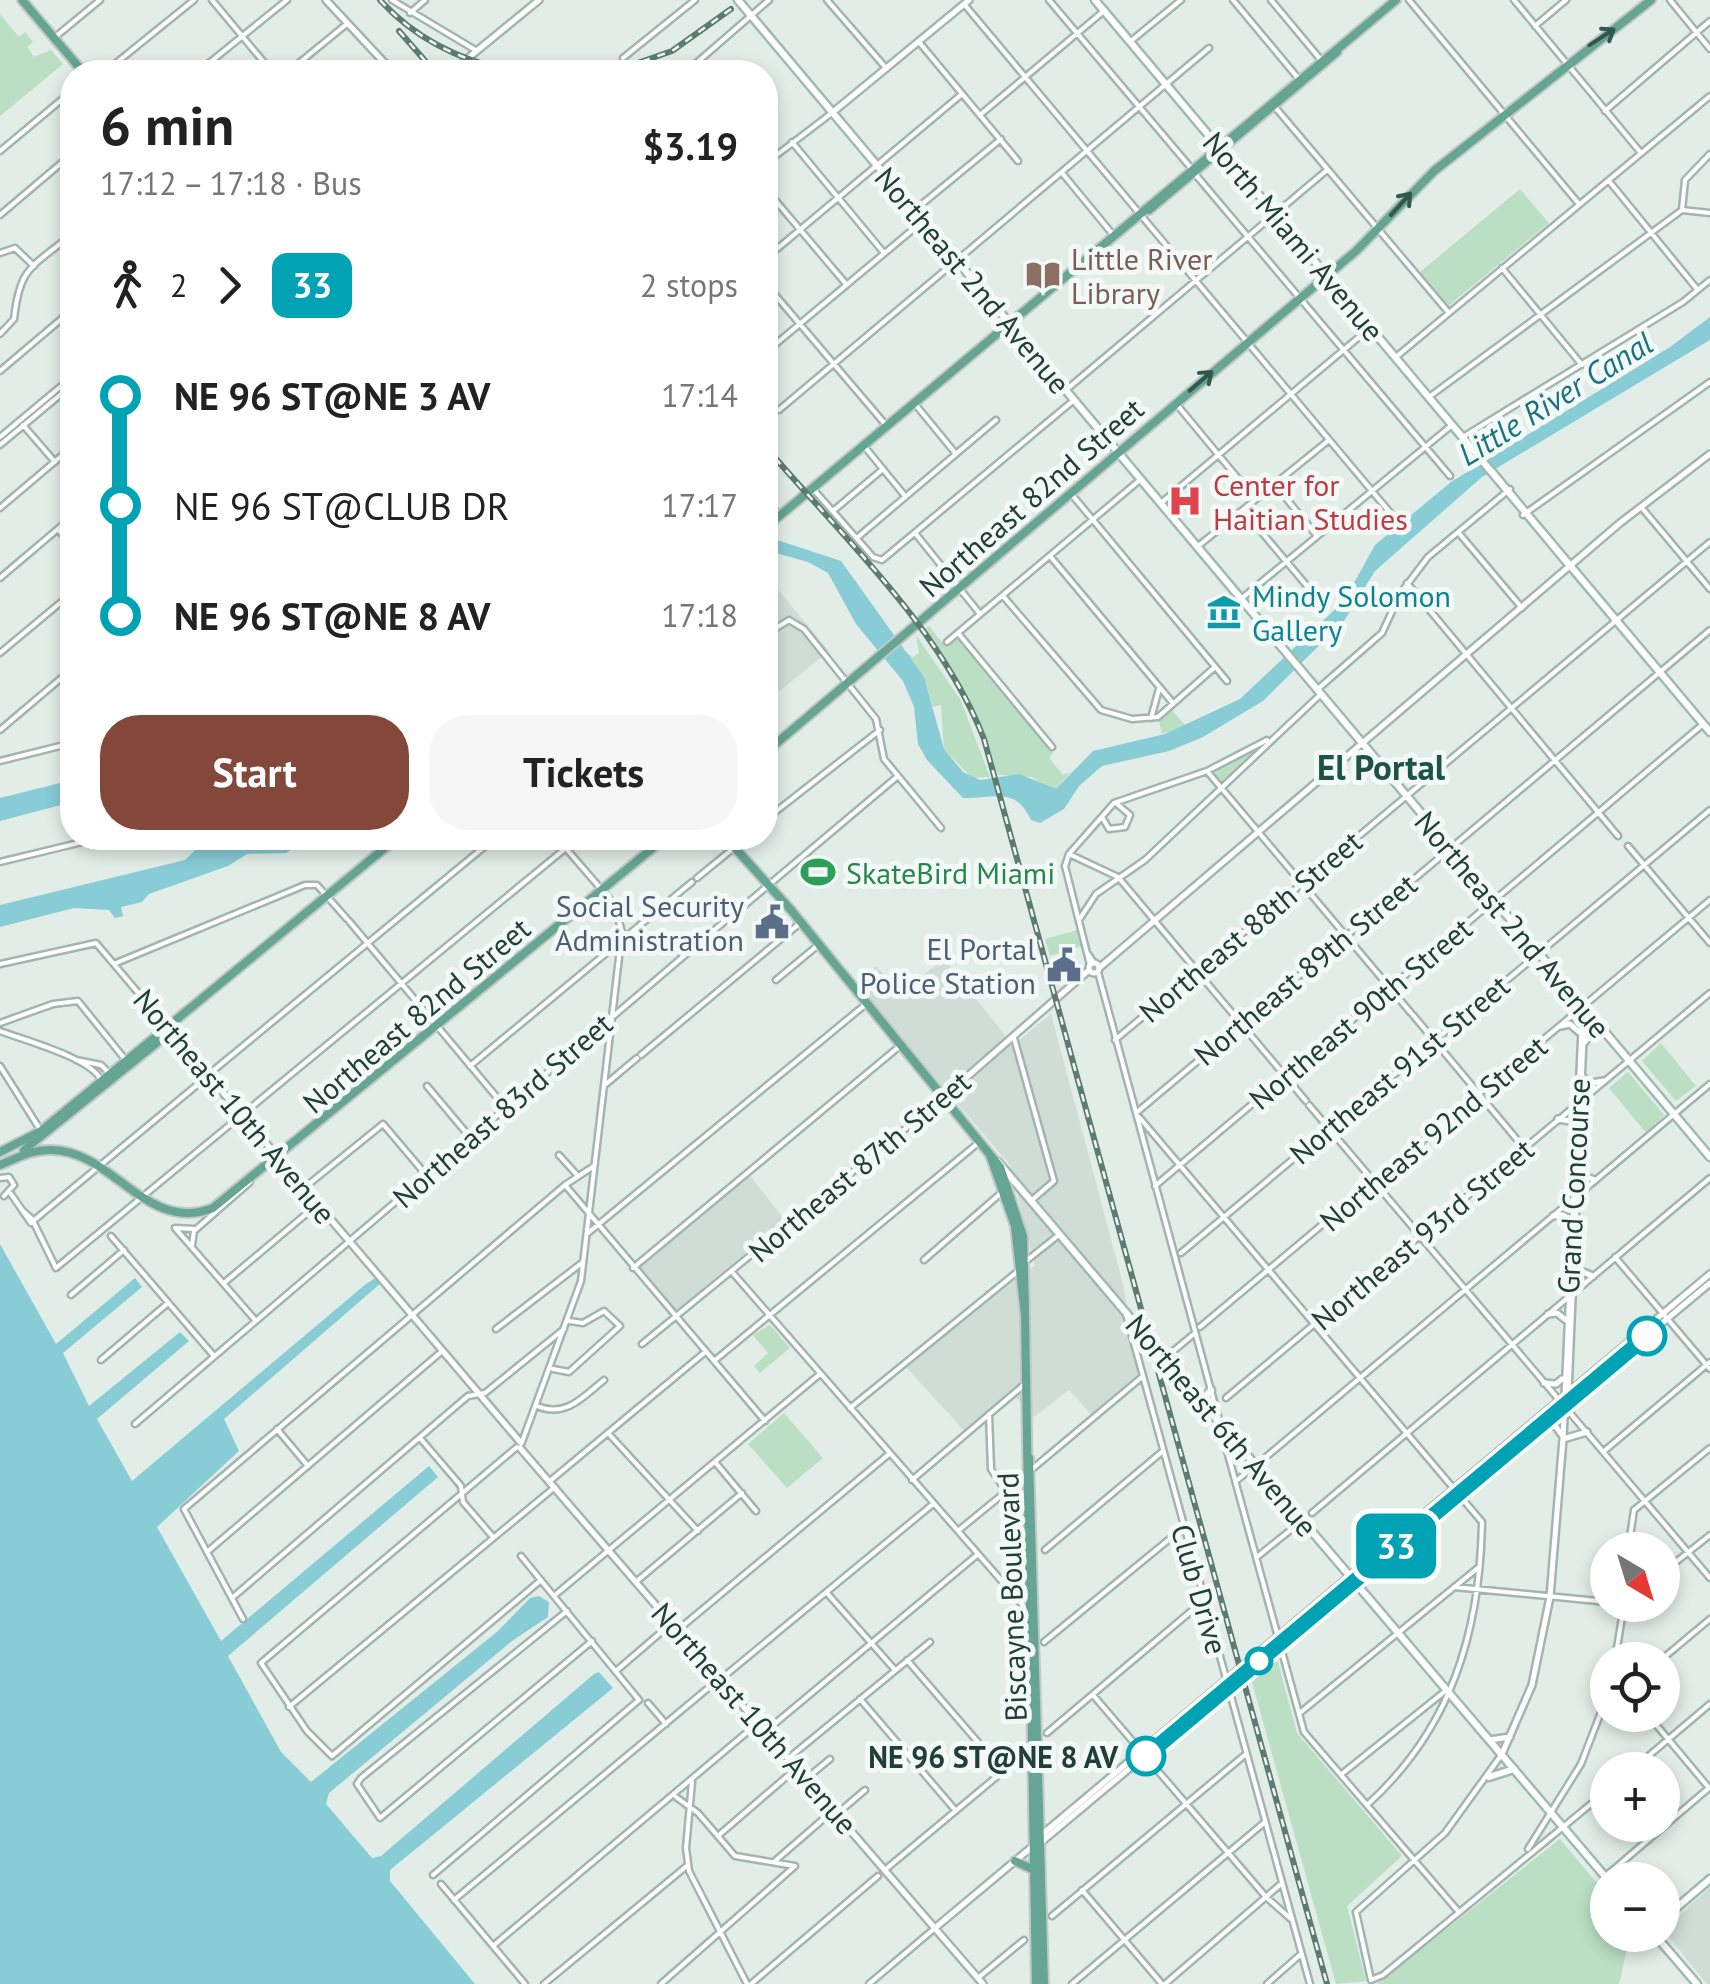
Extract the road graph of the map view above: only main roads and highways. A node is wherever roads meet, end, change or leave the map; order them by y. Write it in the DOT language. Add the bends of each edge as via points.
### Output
graph roads {
  1 [pos="22,0"];
  2 [pos="738,0"];
  3 [pos="1096,0"];
  4 [pos="1396,0"];
  5 [pos="1651,0"];
  6 [pos="1344,43"];
  7 [pos="73,60"];
  8 [pos="1298,78"];
  9 [pos="1276,107"];
  10 [pos="1221,148"];
  11 [pos="1327,275"];
  12 [pos="1010,323"];
  13 [pos="1118,452"];
  14 [pos="778,520"];
  15 [pos="1710,732"];
  16 [pos="778,741"];
  17 [pos="383,850"];
  18 [pos="650,850"];
  19 [pos="736,850"];
  20 [pos="1605,1032"];
  21 [pos="1584,1042"];
  22 [pos="128,1063"];
  23 [pos="990,1155"];
  24 [pos="1710,1157"];
  25 [pos="0,1160"];
  26 [pos="1024,1314"];
  27 [pos="1143,1332"];
  28 [pos="1132,1338"];
  29 [pos="1211,1390"];
  30 [pos="1198,1396"];
  31 [pos="1238,1443"];
  32 [pos="1227,1450"];
  33 [pos="1028,1473"];
  34 [pos="1027,1610"];
  35 [pos="1035,1623"];
  36 [pos="1028,1687"];
  37 [pos="1036,1702"];
  38 [pos="1514,1769"];
  39 [pos="1489,1777"];
  40 [pos="1039,1817"];
  41 [pos="1054,1824"];
  42 [pos="1015,1861"];
  43 [pos="1593,1862"];
  44 [pos="1032,1869"];
  45 [pos="1710,1879"];
  46 [pos="1680,1905"];
  47 [pos="1669,1952"];
  48 [pos="1036,1984"];
  49 [pos="1044,1984"];
  50 [pos="1696,1984"];
  1 -- 7 [label="main road"];
  2 -- 12 [label="main road, Northeast 2nd Avenue"];
  3 -- 10 [label="main road, North Miami Avenue"];
  4 -- 6 [label="main road"];
  11 -- 5 [label="main road, Northeast 82nd Street, one-way" via="1434,171"];
  6 -- 8 [label="main road"];
  6 -- 9 [label="main road"];
  8 -- 9 [label="main road"];
  8 -- 10 [label="main road"];
  9 -- 10 [label="main road"];
  10 -- 11 [label="main road, North Miami Avenue"];
  10 -- 12 [label="main road"];
  13 -- 11 [label="main road, Northeast 82nd Street, one-way"];
  11 -- 15 [label="main road, North Miami Avenue"];
  12 -- 13 [label="main road, Northeast 2nd Avenue"];
  12 -- 14 [label="main road"];
  13 -- 16 [label="main road, Northeast 82nd Street"];
  13 -- 20 [label="main road, Northeast 2nd Avenue"];
  17 -- 22 [label="main road"];
  18 -- 25 [label="main road, Northeast 82nd Street" via="217,1206 198,1214 171,1212 71,1154 50,1150"];
  19 -- 23 [label="main road, Biscayne Boulevard"];
  20 -- 21 [label="main road" via="1590,1033"];
  20 -- 24 [label="main road, Northeast 2nd Avenue"];
  22 -- 25 [label="main road"];
  22 -- 25 [label="main road" via="38,1142"];
  23 -- 26 [label="main road, Biscayne Boulevard" via="1015,1226"];
  23 -- 26 [label="main road, Biscayne Boulevard" via="1014,1198 1026,1261"];
  23 -- 27 [label="main road, Northeast 6th Avenue"];
  26 -- 33 [label="main road, Biscayne Boulevard"];
  27 -- 28 [label="main road"];
  27 -- 30 [label="main road, Northeast 6th Avenue"];
  29 -- 30 [label="main road"];
  30 -- 31 [label="main road, Northeast 6th Avenue"];
  31 -- 32 [label="main road"];
  31 -- 38 [label="main road, Northeast 6th Avenue"];
  33 -- 34 [label="main road, Biscayne Boulevard"];
  33 -- 35 [label="main road, Biscayne Boulevard"];
  34 -- 35 [label="main road"];
  34 -- 36 [label="main road, Biscayne Boulevard"];
  35 -- 37 [label="main road, Biscayne Boulevard"];
  36 -- 37 [label="main road"];
  36 -- 44 [label="main road, Biscayne Boulevard"];
  37 -- 40 [label="main road, Biscayne Boulevard"];
  38 -- 39 [label="main road"];
  38 -- 43 [label="main road, Northeast 6th Avenue"];
  40 -- 41 [label="main road"];
  40 -- 49 [label="main road, Biscayne Boulevard"];
  42 -- 44 [label="main road"];
  44 -- 48 [label="main road, Biscayne Boulevard"];
  45 -- 46 [label="main road"];
  47 -- 50 [label="main road"];
}
